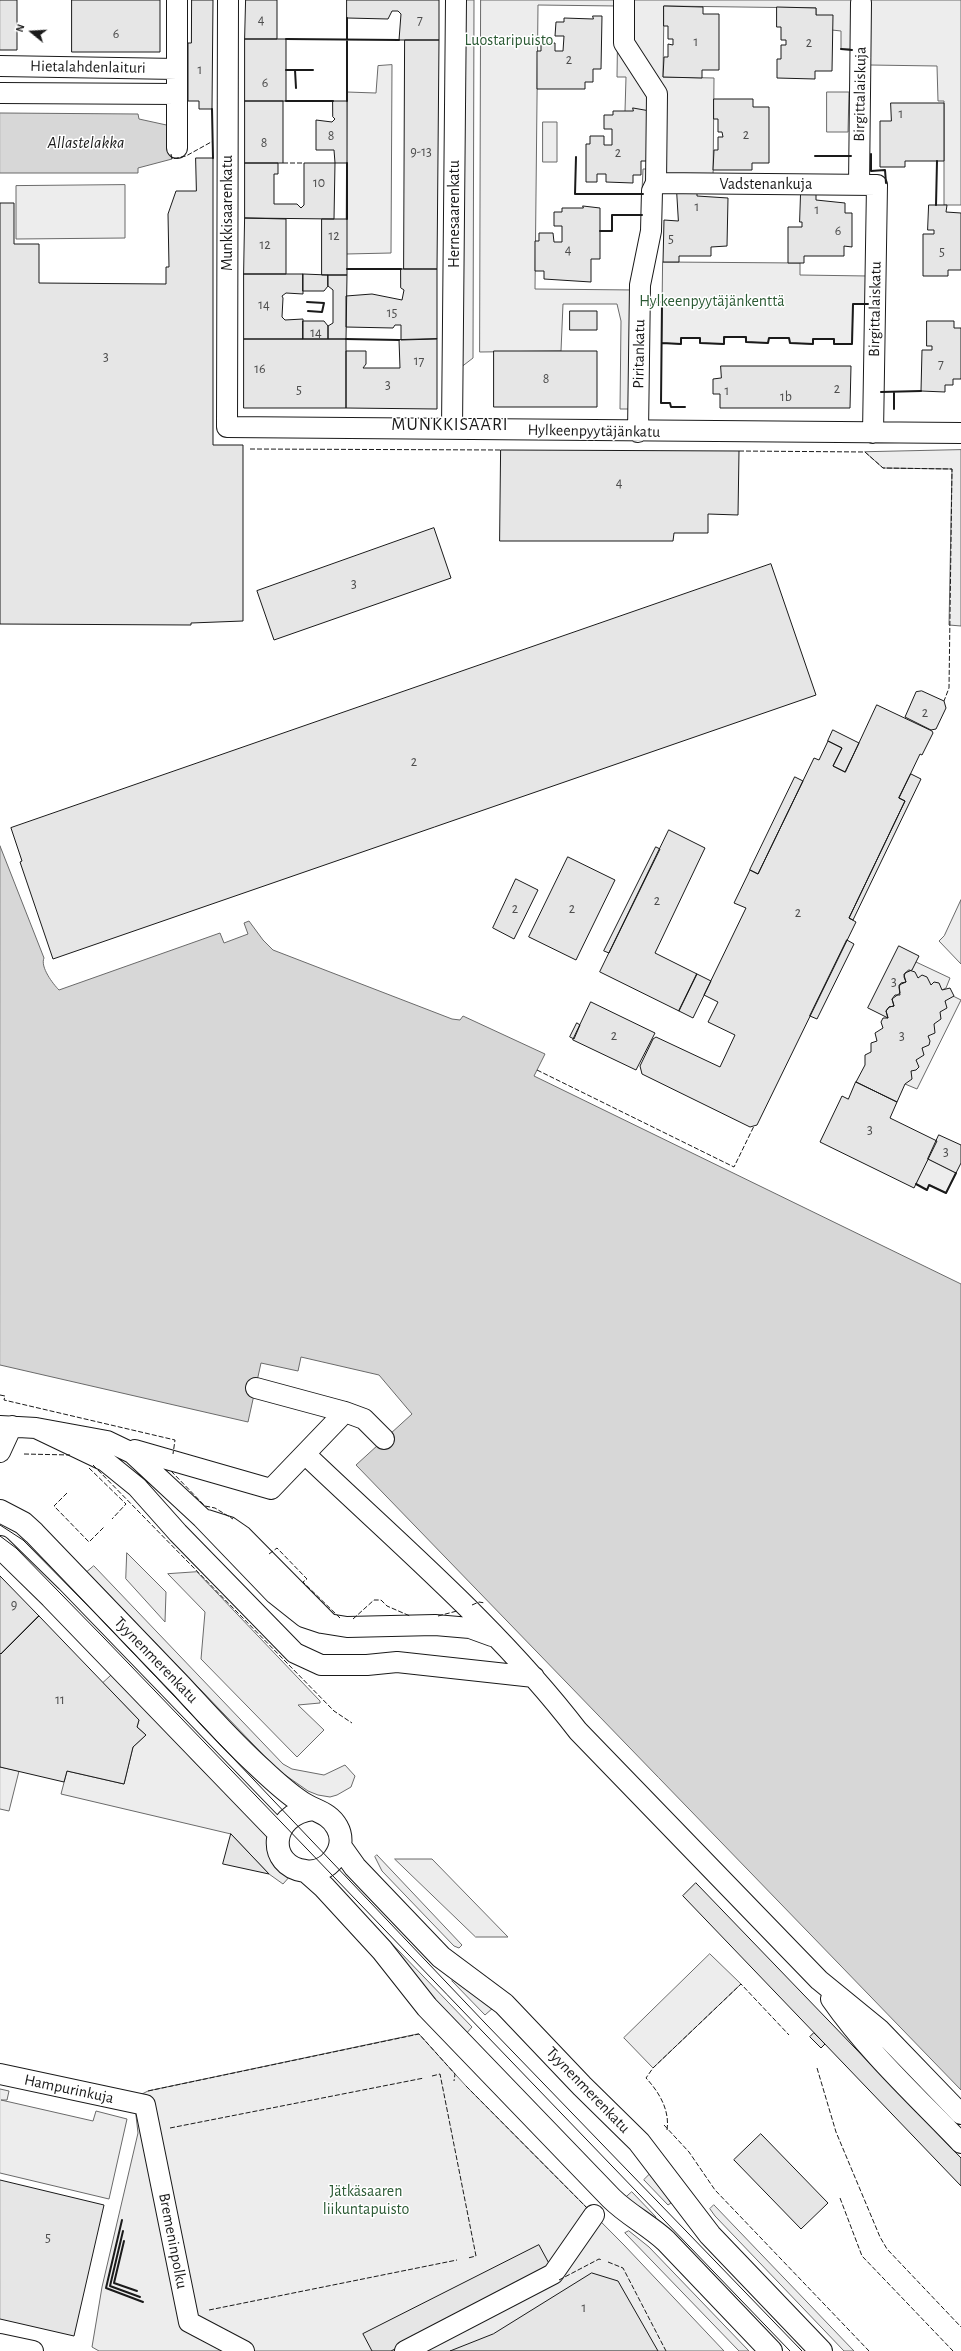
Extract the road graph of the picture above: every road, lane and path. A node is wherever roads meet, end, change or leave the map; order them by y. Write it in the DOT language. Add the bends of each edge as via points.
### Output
graph roads {
  1 [pos="177,0"];
  2 [pos="228,0"];
  3 [pos="456,0"];
  4 [pos="624,3"];
  5 [pos="861,3"];
  6 [pos="0,66"];
  7 [pos="20,66"];
  8 [pos="59,67"];
  9 [pos="177,69"];
  10 [pos="0,93"];
  11 [pos="20,93"];
  12 [pos="59,93"];
  13 [pos="176,94"];
  14 [pos="177,148"];
  15 [pos="656,183"];
  16 [pos="868,185"];
  17 [pos="227,427"];
  18 [pos="452,428"];
  19 [pos="638,432"];
  20 [pos="873,433"];
  21 [pos="961,434"];
  22 [pos="256,1388"];
  23 [pos="345,1412"];
  24 [pos="6,1426"];
  25 [pos="36,1428"];
  26 [pos="384,1439"];
  27 [pos="107,1441"];
  28 [pos="0,1452"];
  29 [pos="305,1454"];
  30 [pos="0,1511"];
  31 [pos="0,1547"];
  32 [pos="497,1638"];
  33 [pos="534,1677"];
  34 [pos="313,1809"];
  35 [pos="279,1833"];
  36 [pos="340,1846"];
  37 [pos="306,1872"];
  38 [pos="819,1980"];
  39 [pos="0,2074"];
  40 [pos="139,2103"];
  41 [pos="961,2114"];
  42 [pos="961,2143"];
  43 [pos="594,2215"];
  44 [pos="0,2344"];
  45 [pos="33,2351"];
  46 [pos="244,2351"];
  47 [pos="405,2351"];
  48 [pos="771,2351"];
  49 [pos="821,2351"];
  1 -- 9 [label="street"];
  2 -- 17 [label="street, Munkkisaarenkatu"];
  3 -- 18 [label="street, Hernesaarenkatu"];
  4 -- 15 [label="street, Piritankatu" via="624,44 657,94"];
  5 -- 16 [label="street, Birgittalaiskuja"];
  6 -- 7 [label="street, Hietalahdenlaituri"];
  7 -- 8 [label="street, Hietalahdenlaituri"];
  7 -- 11 [label="street"];
  8 -- 9 [label="street, Hietalahdenlaituri"];
  8 -- 12 [label="street"];
  9 -- 13 [label="street"];
  10 -- 11 [label="street, Hietalahdenlaituri"];
  11 -- 12 [label="street, Hietalahdenlaituri"];
  12 -- 13 [label="street, Hietalahdenlaituri"];
  13 -- 14 [label="street"];
  15 -- 16 [label="street, Vadstenankuja"];
  15 -- 19 [label="street, Piritankatu" via="652,191 651,231 640,285"];
  16 -- 20 [label="street, Birgittalaiskatu"];
  17 -- 18 [label="street, Hylkeenpyytäjänkatu"];
  18 -- 19 [label="street, Hylkeenpyytäjänkatu"];
  19 -- 20 [label="street, Hylkeenpyytäjänkatu"];
  20 -- 21 [label="street, Hylkeenpyytäjänkatu"];
  22 -- 23 [label="street"];
  23 -- 26 [label="street" via="364,1419"];
  23 -- 29 [label="street"];
  24 -- 25 [label="street"];
  24 -- 28 [label="street"];
  25 -- 27 [label="street"];
  25 -- 33 [label="street" via="105,1461 137,1486 184,1539 295,1653 321,1665 397,1662"];
  27 -- 29 [label="street" via="271,1489"];
  27 -- 32 [label="street" via="132,1453 202,1518 291,1608 304,1617 347,1627 470,1628"];
  29 -- 32 [label="street"];
  30 -- 34 [label="main road, Tyynenmerenkatu" via="23,1523 34,1533 254,1762 293,1796"];
  31 -- 35 [label="main road, Tyynenmerenkatu" via="52,1597"];
  32 -- 33 [label="street"];
  33 -- 38 [label="street" via="578,1731"];
  34 -- 35 [label="main road" via="300,1811 288,1817"];
  34 -- 36 [label="main road, Tyynenmerenkatu" via="332,1819 338,1829"];
  35 -- 37 [label="main road" via="278,1844 284,1859 296,1869"];
  36 -- 37 [label="main road" via="337,1855 326,1867"];
  36 -- 49 [label="main road, Tyynenmerenkatu" via="355,1867 441,1957 504,2004 639,2142 710,2235"];
  37 -- 48 [label="main road" via="324,1887 382,1950 427,2007 611,2198 625,2212 661,2237"];
  38 -- 41 [label="street" via="879,2029"];
  38 -- 42 [label="street" via="850,2026"];
  39 -- 40 [label="street, Hampurinkuja"];
  40 -- 46 [label="street, Bremeninpolku" via="145,2105 189,2322"];
  43 -- 47 [label="street" via="553,2274"];
  44 -- 45 [label="street"];
}
